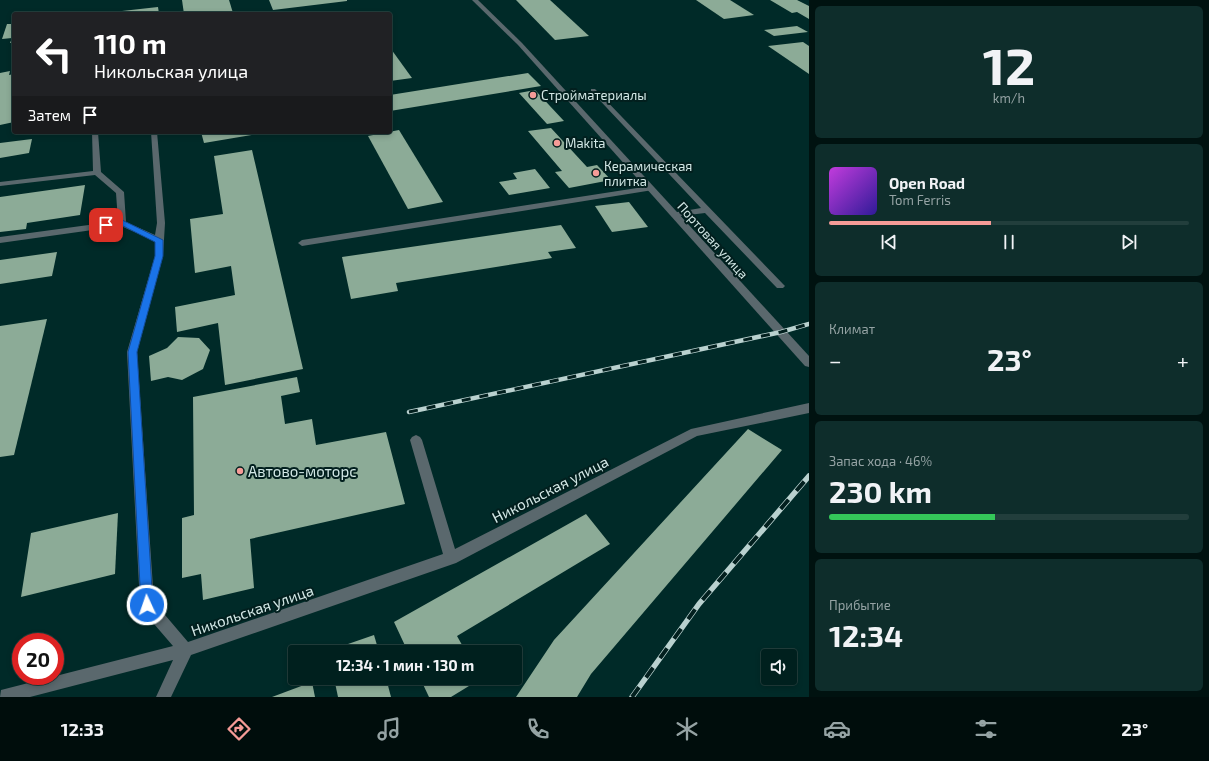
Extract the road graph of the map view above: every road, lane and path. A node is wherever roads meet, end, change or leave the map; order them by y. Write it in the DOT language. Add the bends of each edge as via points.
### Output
graph roads {
  1 [pos="475,0"];
  2 [pos="593,90"];
  3 [pos="95,134"];
  4 [pos="154,134"];
  5 [pos="97,173"];
  6 [pos="0,184"];
  7 [pos="650,188"];
  8 [pos="707,210"];
  9 [pos="675,215"];
  10 [pos="122,223"];
  11 [pos="0,240"];
  12 [pos="159,240"];
  13 [pos="302,243"];
  14 [pos="780,286"];
  15 [pos="809,363"];
  16 [pos="809,408"];
  17 [pos="416,440"];
  18 [pos="451,558"];
  19 [pos="186,650"];
  20 [pos="1,697"];
  21 [pos="162,697"];
  1 -- 7 [label="street, Портовая улица" via="520,44"];
  2 -- 8 [label="street"];
  3 -- 5 [label="street"];
  4 -- 12 [label="street, Никольская улица" via="161,223"];
  5 -- 6 [label="street"];
  5 -- 10 [label="street" via="120,192"];
  7 -- 9 [label="street, Портовая улица"];
  7 -- 13 [label="street"];
  8 -- 9 [label="street"];
  8 -- 14 [label="street"];
  9 -- 15 [label="street, Портовая улица"];
  10 -- 11 [label="street"];
  10 -- 12 [label="street"];
  12 -- 19 [label="street, Никольская улица" via="159,256 132,352 147,605"];
  16 -- 18 [label="street, Никольская улица" via="694,432"];
  17 -- 18 [label="street"];
  18 -- 19 [label="street, Никольская улица"];
  19 -- 20 [label="street"];
  19 -- 21 [label="street"];
}
